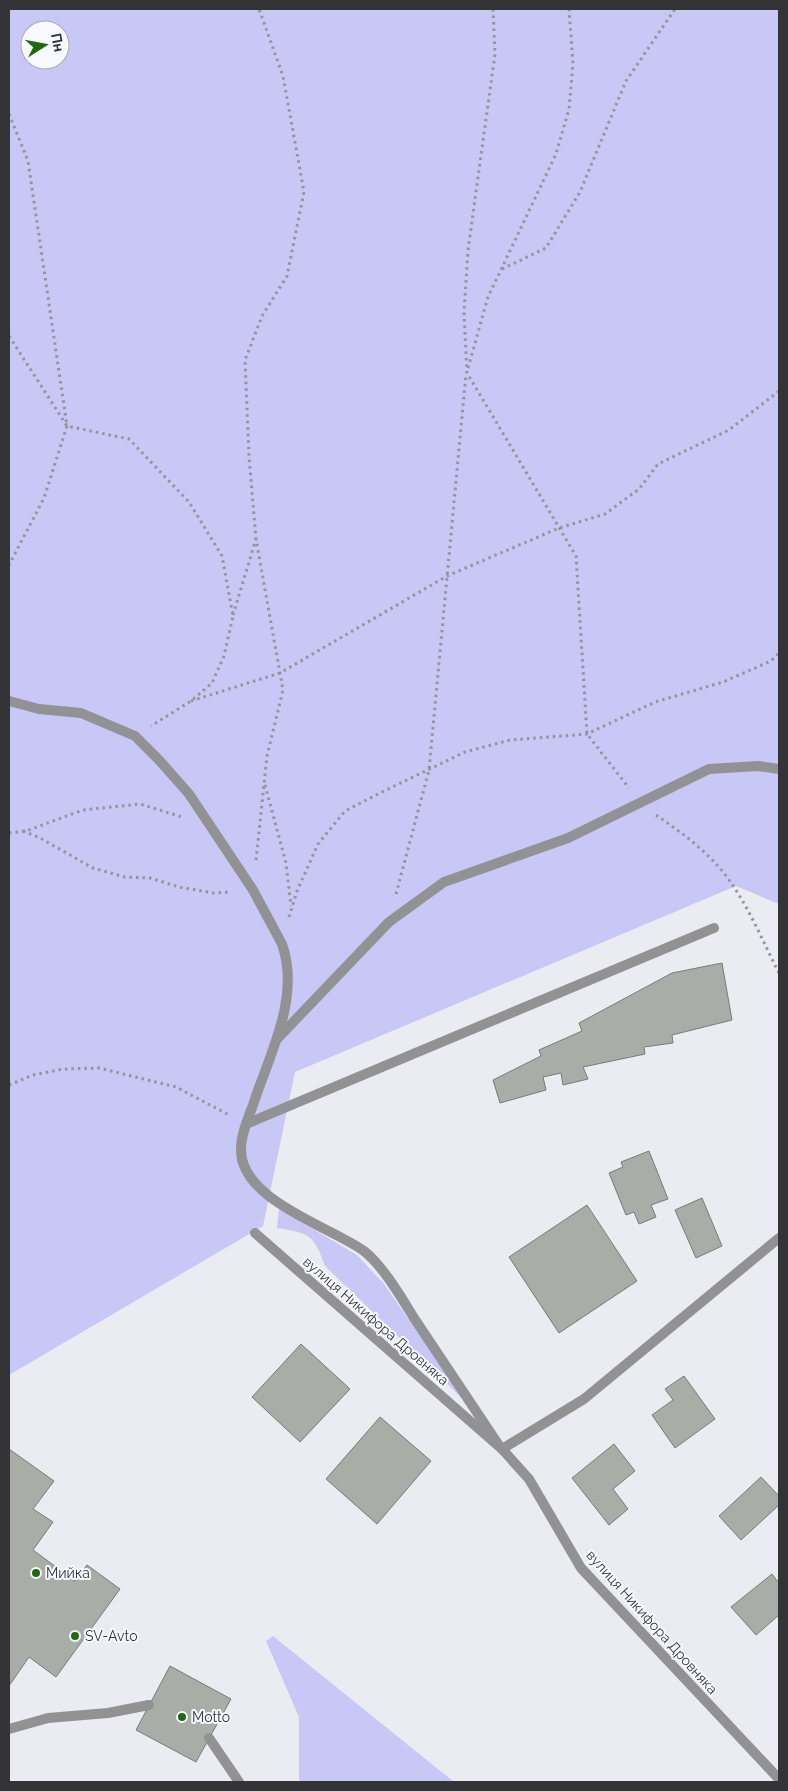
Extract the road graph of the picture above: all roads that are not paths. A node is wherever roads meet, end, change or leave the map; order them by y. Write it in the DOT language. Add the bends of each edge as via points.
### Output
graph roads {
  1 [pos="9,701"];
  2 [pos="779,769"];
  3 [pos="714,928"];
  4 [pos="275,1042"];
  5 [pos="246,1124"];
  6 [pos="255,1233"];
  7 [pos="779,1238"];
  8 [pos="502,1449"];
  9 [pos="150,1705"];
  10 [pos="9,1729"];
  11 [pos="209,1738"];
  12 [pos="779,1779"];
  13 [pos="239,1782"];
  1 -- 4 [label="street" via="39,709 81,713 135,736 189,794 253,890 282,944 288,988"];
  2 -- 4 [label="street" via="758,766 709,769 568,838 444,882 389,922"];
  3 -- 5 [label="street"];
  4 -- 5 [label="street"];
  5 -- 8 [label="street" via="241,1149 246,1170 255,1185 271,1198 365,1252 391,1283"];
  6 -- 8 [label="street, вулиця Никифора Дровняка"];
  7 -- 8 [label="street" via="584,1399"];
  8 -- 12 [label="street, вулиця Никифора Дровняка" via="529,1479 581,1568"];
  9 -- 10 [label="street" via="108,1714 48,1718"];
  11 -- 13 [label="street"];
}
